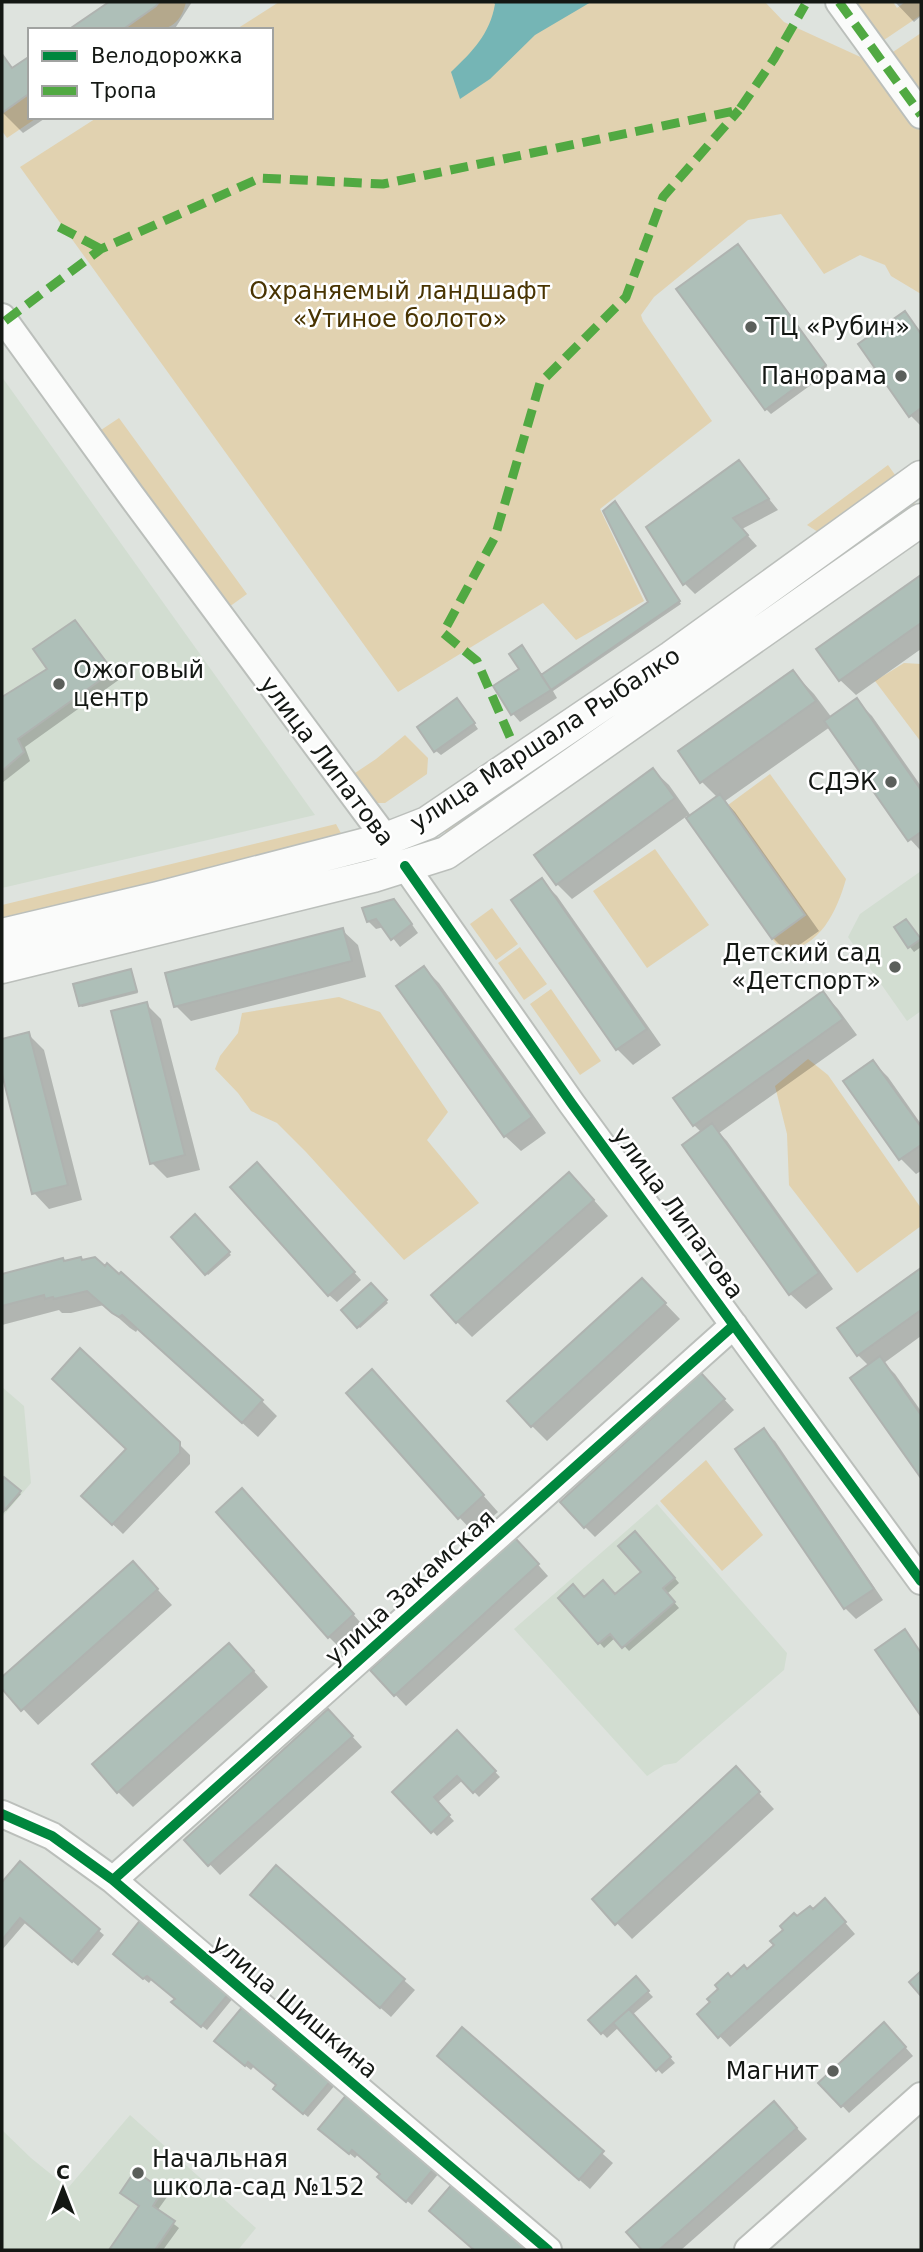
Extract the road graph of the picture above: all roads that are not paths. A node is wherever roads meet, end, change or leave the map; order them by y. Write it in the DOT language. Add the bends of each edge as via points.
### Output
graph roads {
  1 [pos="839,2"];
  2 [pos="921,115"];
  3 [pos="2,317"];
  4 [pos="921,478"];
  5 [pos="921,520"];
  6 [pos="681,669"];
  7 [pos="386,839"];
  8 [pos="405,866"];
  9 [pos="162,912"];
  10 [pos="2,935"];
  11 [pos="2,967"];
  12 [pos="734,1325"];
  13 [pos="921,1581"];
  14 [pos="2,1814"];
  15 [pos="113,1880"];
  16 [pos="921,2096"];
  17 [pos="548,2250"];
  18 [pos="748,2250"];
  1 -- 2 [label="street"];
  3 -- 7 [label="street, улица Липатова"];
  4 -- 6 [label="main road, улица Маршала Рыбалко"];
  5 -- 6 [label="main road, улица Маршала Рыбалко"];
  6 -- 7 [label="main road, улица Маршала Рыбалко" via="427,822"];
  6 -- 8 [label="main road, улица Маршала Рыбалко" via="446,853"];
  7 -- 8 [label="main road, улица Липатова"];
  7 -- 9 [label="main road, улица Маршала Рыбалко"];
  8 -- 9 [label="main road, улица Маршала Рыбалко" via="373,876"];
  8 -- 12 [label="street, улица Липатова"];
  9 -- 10 [label="main road, улица Маршала Рыбалко"];
  9 -- 11 [label="main road, улица Маршала Рыбалко"];
  12 -- 13 [label="street, улица Липатова"];
  12 -- 15 [label="street, улица Закамская"];
  14 -- 15 [label="street, улица Шишкина" via="52,1836"];
  15 -- 17 [label="street, улица Шишкина"];
  16 -- 18 [label="street"];
}
